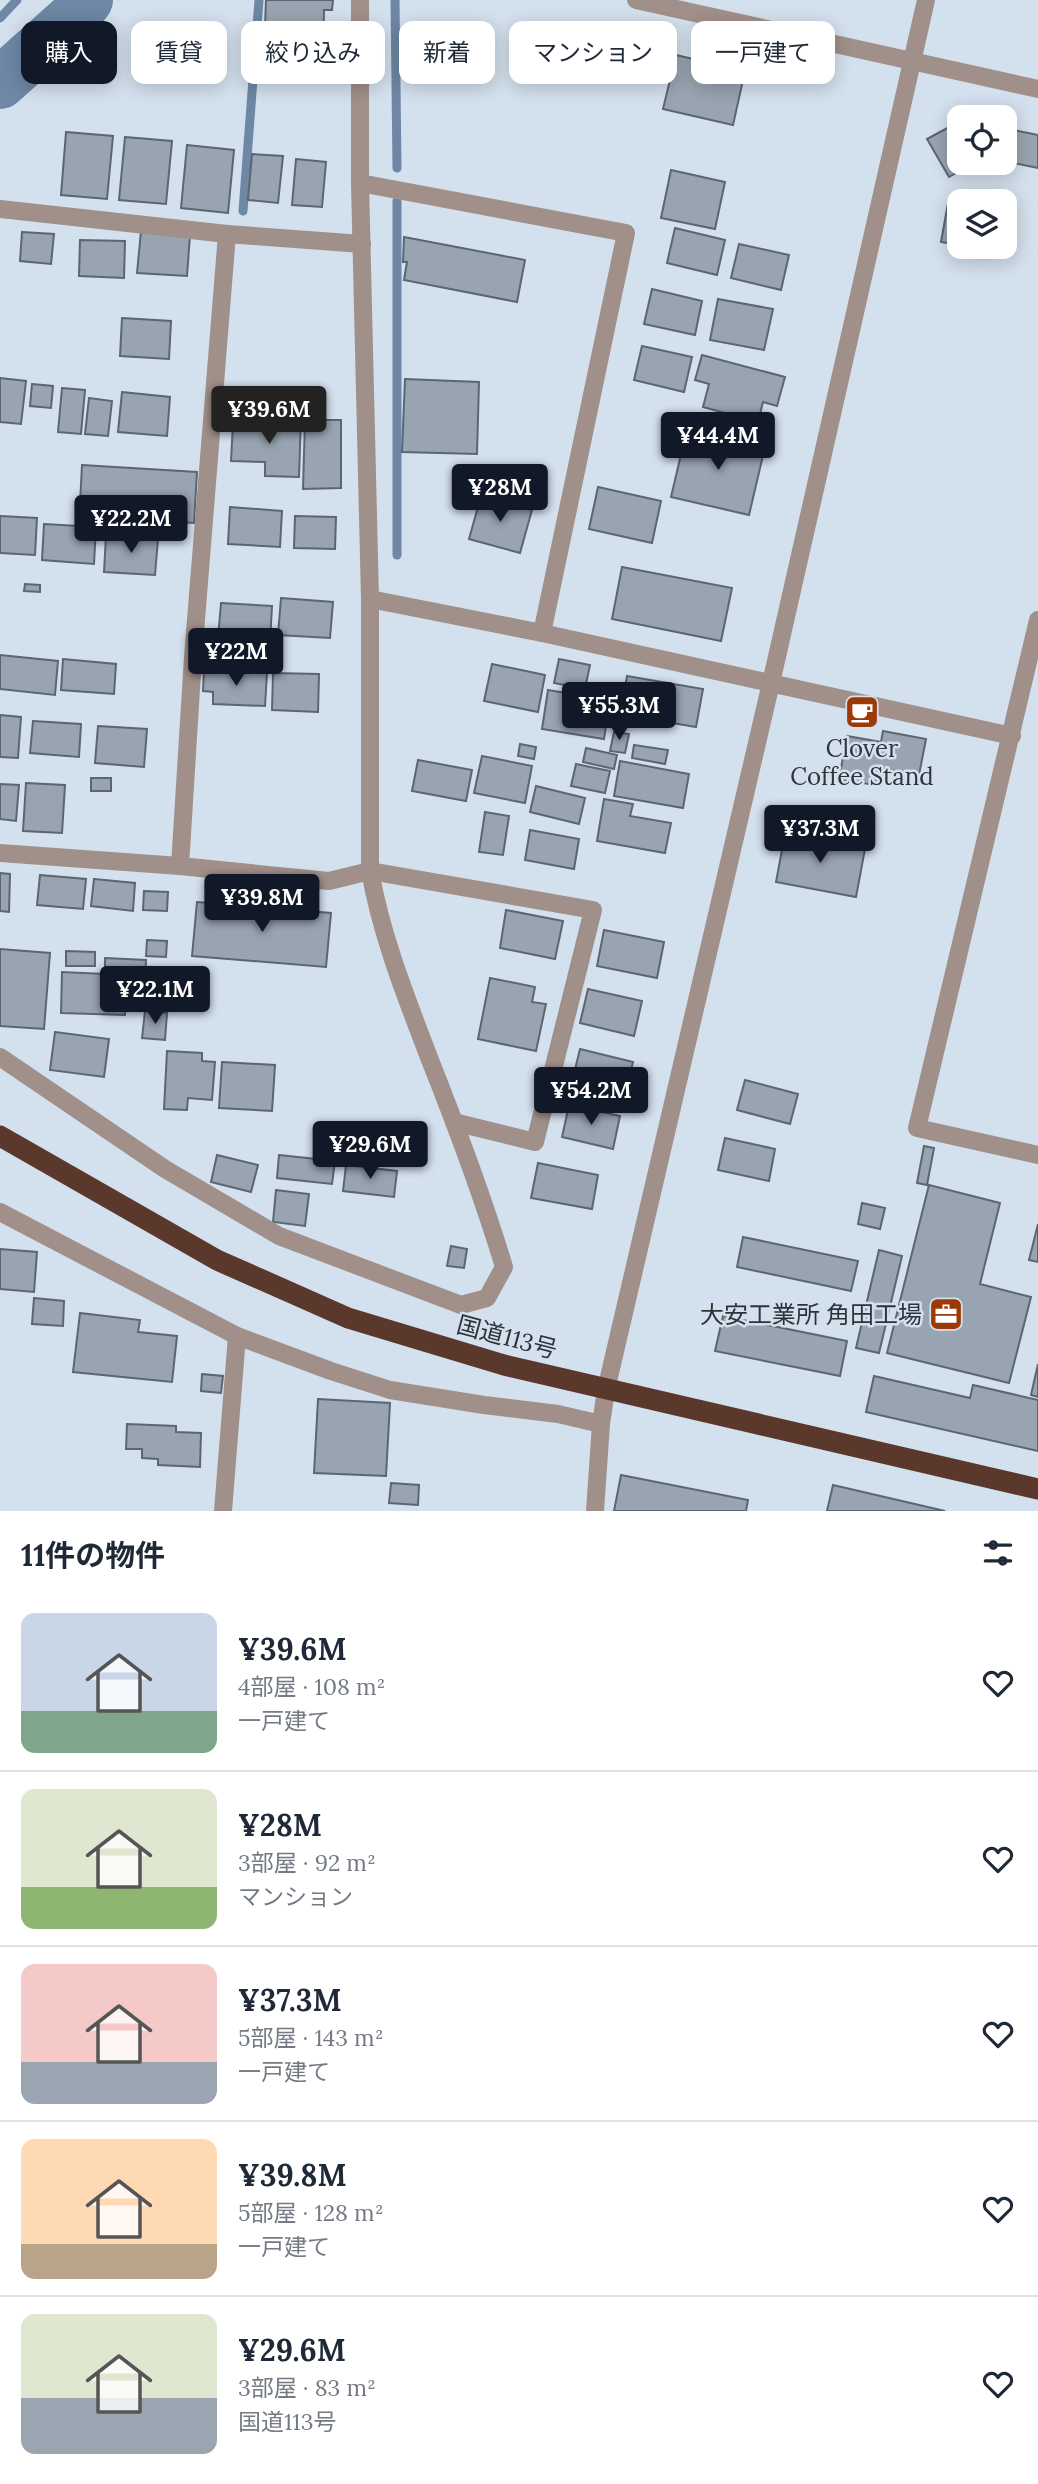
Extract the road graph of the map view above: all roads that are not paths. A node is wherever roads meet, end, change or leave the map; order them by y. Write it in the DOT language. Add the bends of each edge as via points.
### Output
graph roads {
  1 [pos="360,0"];
  2 [pos="636,0"];
  3 [pos="926,0"];
  4 [pos="912,61"];
  5 [pos="1038,89"];
  6 [pos="360,183"];
  7 [pos="0,209"];
  8 [pos="228,234"];
  9 [pos="362,244"];
  10 [pos="370,599"];
  11 [pos="1038,620"];
  12 [pos="542,633"];
  13 [pos="771,683"];
  14 [pos="1012,736"];
  15 [pos="0,853"];
  16 [pos="180,866"];
  17 [pos="370,871"];
  18 [pos="0,1057"];
  19 [pos="454,1122"];
  20 [pos="0,1136"];
  21 [pos="1038,1155"];
  22 [pos="0,1212"];
  23 [pos="237,1336"];
  24 [pos="606,1390"];
  25 [pos="601,1424"];
  26 [pos="1038,1489"];
  27 [pos="223,1511"];
  28 [pos="595,1511"];
  1 -- 6 [label="street"];
  2 -- 4 [label="street"];
  3 -- 4 [label="street"];
  4 -- 5 [label="street"];
  4 -- 13 [label="street"];
  6 -- 9 [label="street"];
  6 -- 12 [label="street" via="626,233"];
  7 -- 8 [label="street"];
  8 -- 9 [label="street"];
  8 -- 16 [label="street"];
  9 -- 10 [label="street"];
  10 -- 12 [label="street"];
  10 -- 17 [label="street"];
  11 -- 14 [label="street"];
  12 -- 13 [label="street"];
  13 -- 14 [label="street"];
  13 -- 24 [label="street"];
  14 -- 21 [label="street" via="917,1128"];
  15 -- 16 [label="street"];
  16 -- 17 [label="street" via="328,881"];
  17 -- 19 [label="street" via="390,956"];
  17 -- 19 [label="street" via="593,910 534,1142"];
  18 -- 19 [label="street" via="165,1169 279,1236 461,1306 487,1298 504,1267"];
  20 -- 24 [label="highway, 国道113号" via="217,1260 348,1318"];
  22 -- 23 [label="street"];
  23 -- 25 [label="street" via="390,1390"];
  23 -- 27 [label="street"];
  24 -- 25 [label="street"];
  24 -- 26 [label="highway, 国道113号"];
  25 -- 28 [label="street"];
}
